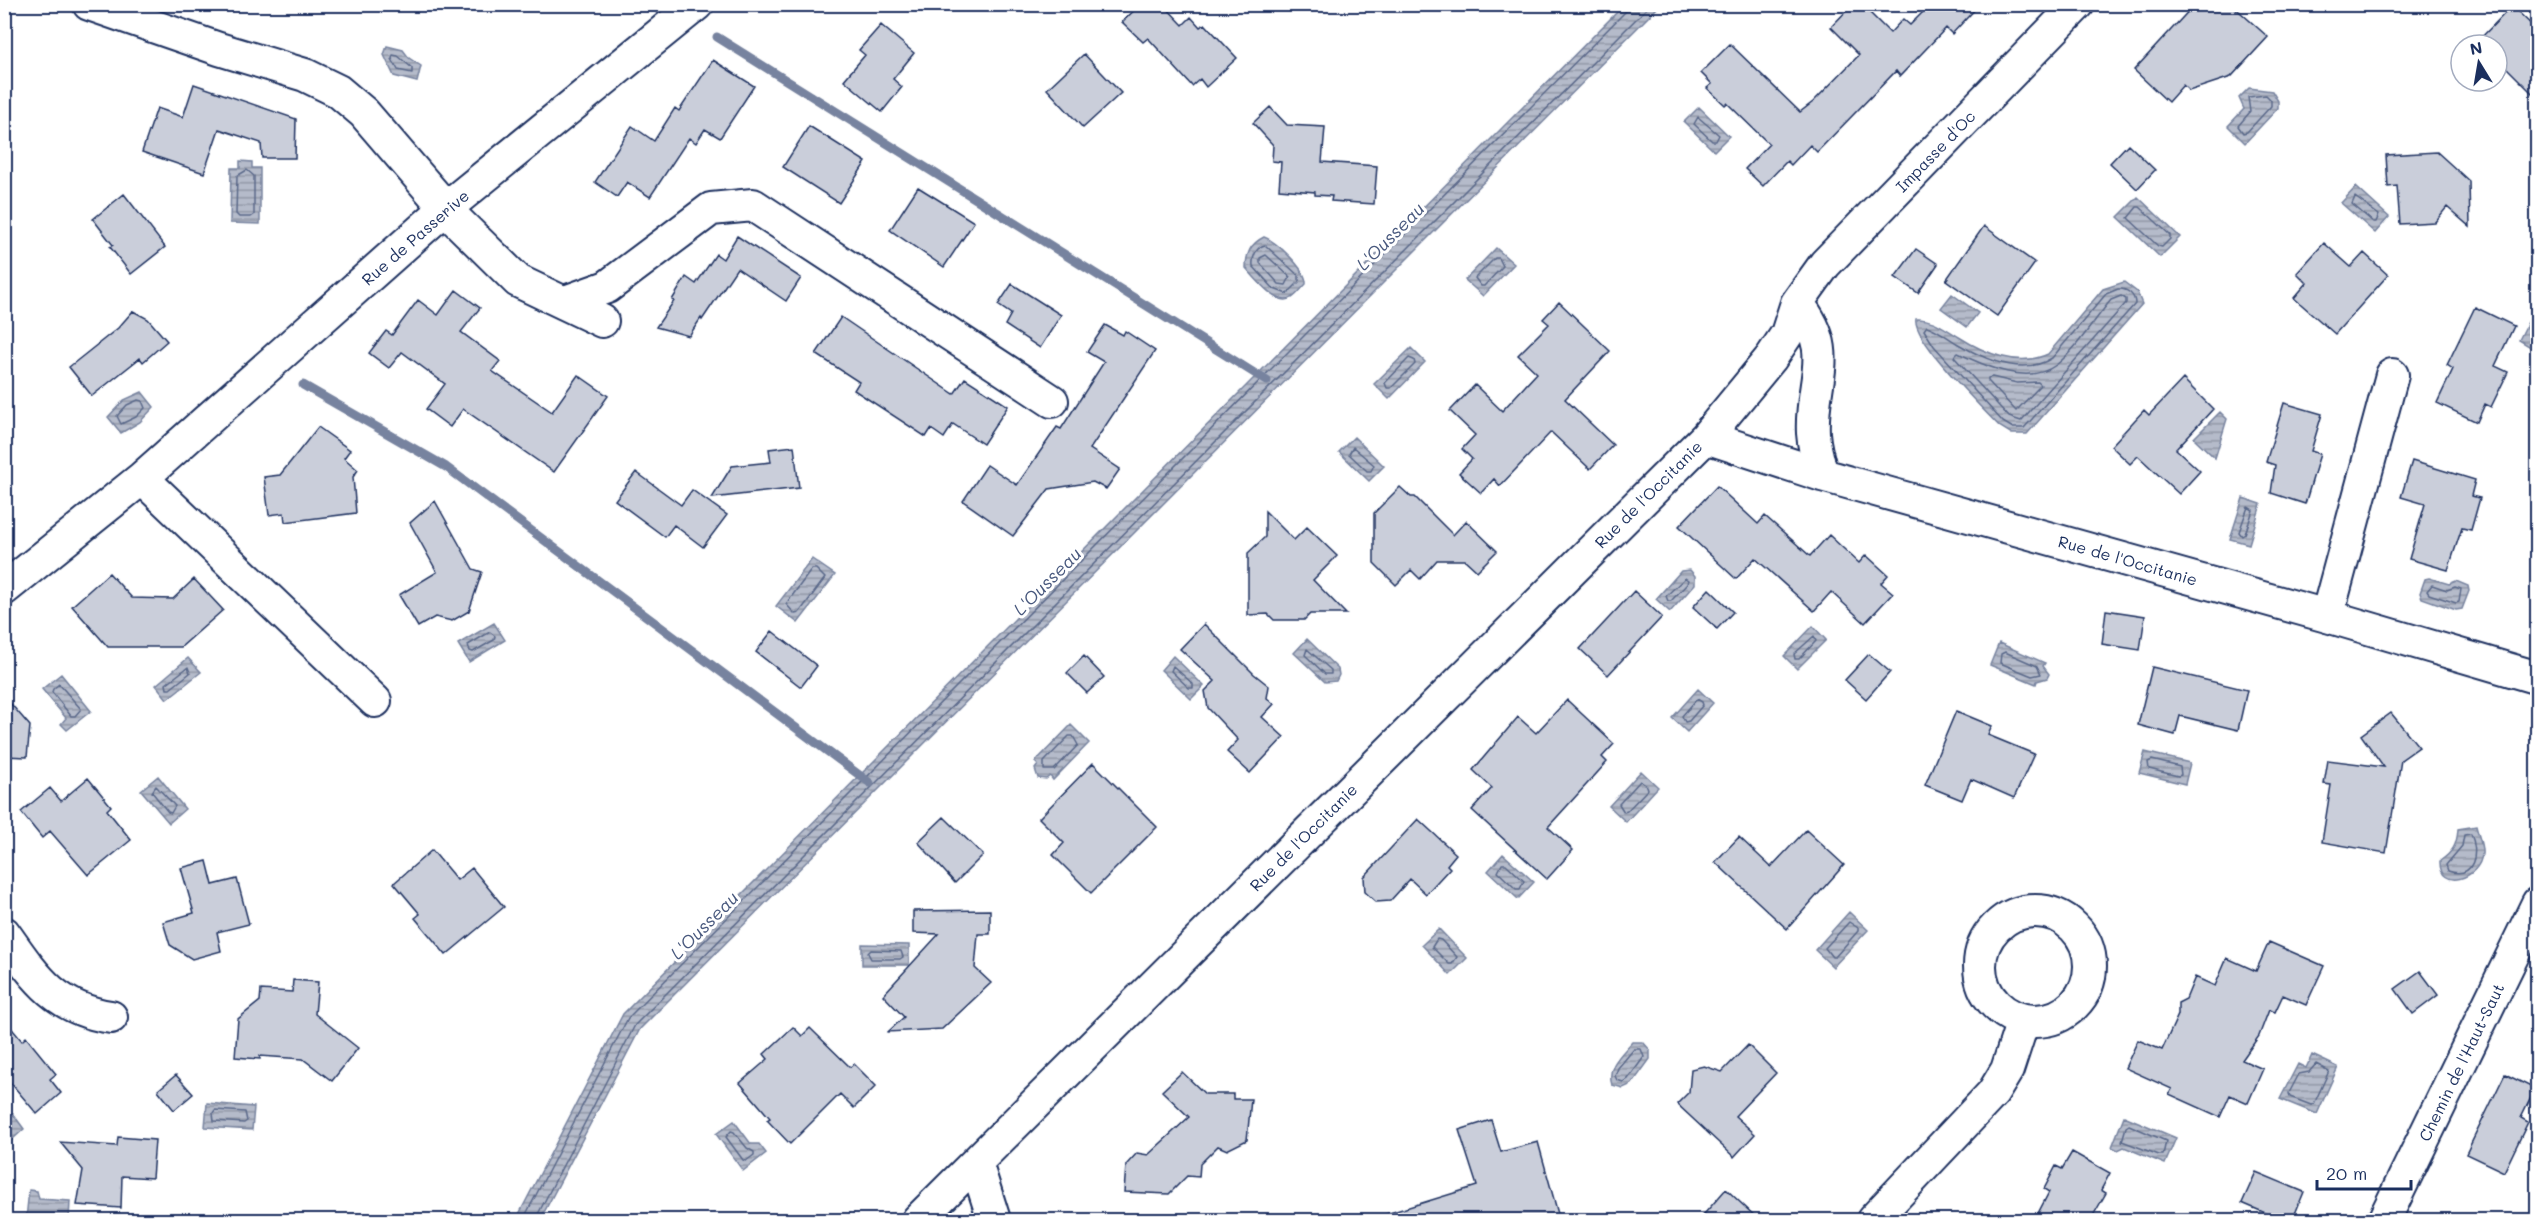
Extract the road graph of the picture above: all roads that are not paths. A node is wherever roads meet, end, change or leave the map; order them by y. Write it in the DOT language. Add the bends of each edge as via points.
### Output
graph roads {
  1 [pos="89,4"];
  2 [pos="697,4"];
  3 [pos="2078,4"];
  4 [pos="446,208"];
  5 [pos="565,302"];
  6 [pos="1797,303"];
  7 [pos="602,321"];
  8 [pos="2392,375"];
  9 [pos="1052,401"];
  10 [pos="1706,437"];
  11 [pos="1822,475"];
  12 [pos="142,478"];
  13 [pos="4,588"];
  14 [pos="2327,616"];
  15 [pos="2538,678"];
  16 [pos="375,701"];
  17 [pos="2538,903"];
  18 [pos="4,933"];
  19 [pos="111,1017"];
  20 [pos="2023,1021"];
  21 [pos="976,1163"];
  22 [pos="918,1221"];
  23 [pos="994,1221"];
  24 [pos="1873,1221"];
  25 [pos="2384,1221"];
  1 -- 4 [label="street" via="305,75 338,91 364,113"];
  2 -- 4 [label="street, Rue de Passerive"];
  3 -- 6 [label="street, Impasse d'Oc" via="1825,264"];
  4 -- 5 [label="street" via="518,281"];
  4 -- 12 [label="street, Rue de Passerive"];
  5 -- 7 [label="street"];
  5 -- 9 [label="street" via="607,286 711,208 753,205"];
  6 -- 10 [label="street, Impasse d'Oc" via="1787,333 1771,358"];
  6 -- 11 [label="street" via="1808,316 1819,341 1821,366 1813,432"];
  8 -- 14 [label="street"];
  10 -- 11 [label="street, Rue de l'Occitanie"];
  10 -- 21 [label="street, Rue de l'Occitanie"];
  11 -- 14 [label="street, Rue de l'Occitanie"];
  12 -- 13 [label="street, Rue de Passerive"];
  12 -- 16 [label="street"];
  14 -- 15 [label="street, Rue de l'Occitanie"];
  17 -- 25 [label="street, Chemin de l'Haut-Saut"];
  18 -- 19 [label="street" via="56,997 75,1008"];
  20 -- 24 [label="street" via="2007,1070 1993,1093"];
  21 -- 22 [label="street, Rue de l'Occitanie"];
  21 -- 23 [label="street"];
}
